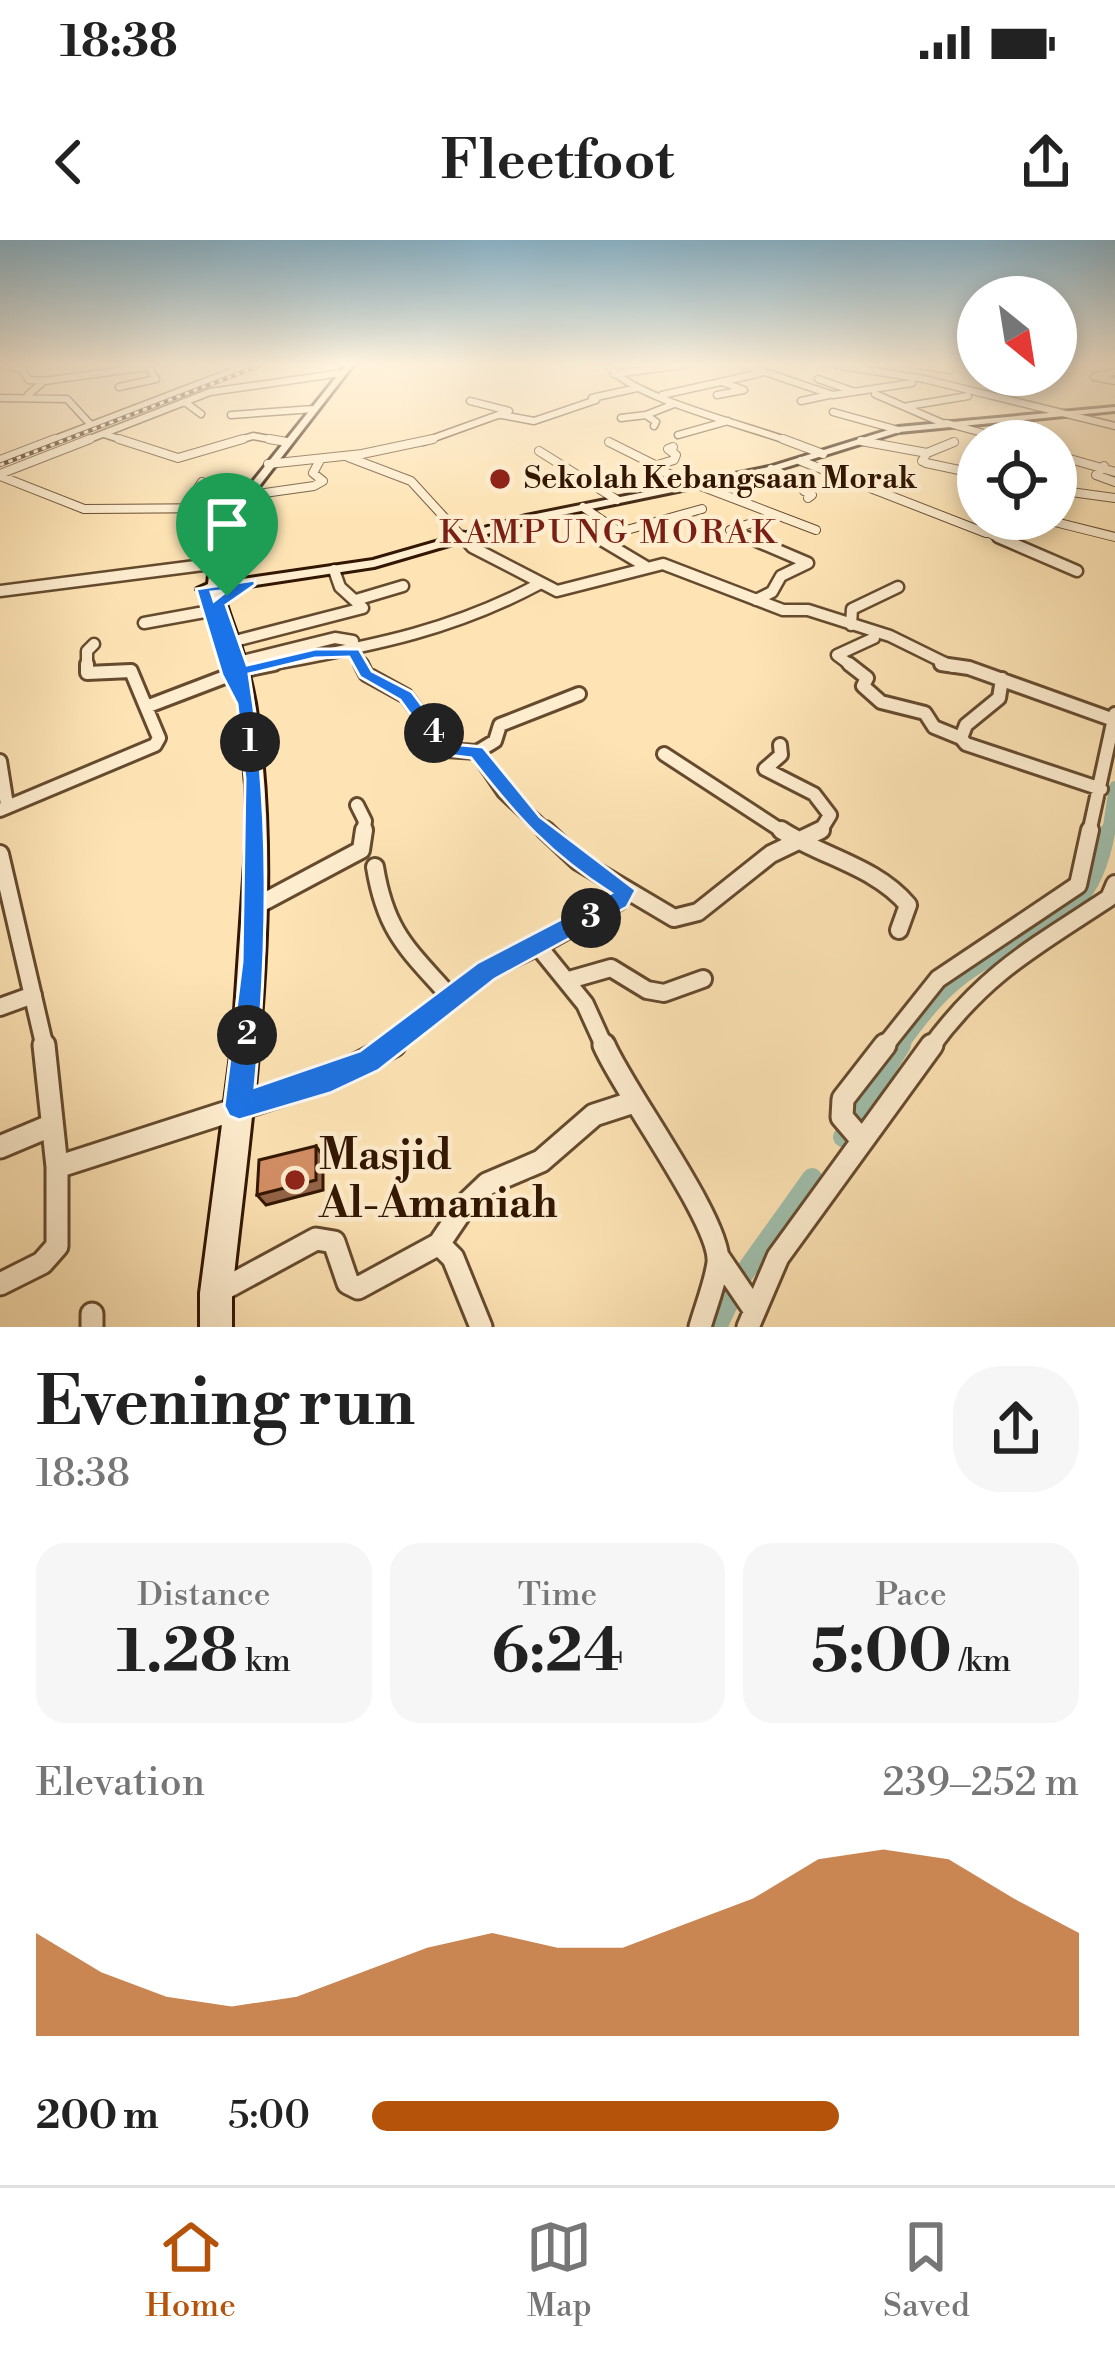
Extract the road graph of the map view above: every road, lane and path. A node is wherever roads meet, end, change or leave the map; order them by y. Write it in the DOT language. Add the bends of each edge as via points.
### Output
graph roads {
  1 [pos="646,415"];
  2 [pos="82,416"];
  3 [pos="115,416"];
  4 [pos="150,416"];
  5 [pos="231,416"];
  6 [pos="235,416"];
  7 [pos="309,416"];
  8 [pos="501,416"];
  9 [pos="506,416"];
  10 [pos="550,416"];
  11 [pos="640,416"];
  12 [pos="720,416"];
  13 [pos="846,416"];
  14 [pos="929,416"];
  15 [pos="1053,416"];
  16 [pos="1067,416"];
  17 [pos="621,418"];
  18 [pos="733,419"];
  19 [pos="944,423"];
  20 [pos="91,425"];
  21 [pos="654,426"];
  22 [pos="957,426"];
  23 [pos="1115,426"];
  24 [pos="898,430"];
  25 [pos="104,434"];
  26 [pos="678,435"];
  27 [pos="861,441"];
  28 [pos="287,442"];
  29 [pos="609,442"];
  30 [pos="954,442"];
  31 [pos="332,446"];
  32 [pos="673,447"];
  33 [pos="539,451"];
  34 [pos="927,453"];
  35 [pos="823,454"];
  36 [pos="345,457"];
  37 [pos="0,460"];
  38 [pos="1077,460"];
  39 [pos="802,461"];
  40 [pos="319,462"];
  41 [pos="268,464"];
  42 [pos="655,465"];
  43 [pos="1104,466"];
  44 [pos="771,469"];
  45 [pos="957,469"];
  46 [pos="1115,472"];
  47 [pos="0,475"];
  48 [pos="202,482"];
  49 [pos="1115,482"];
  50 [pos="691,485"];
  51 [pos="1077,493"];
  52 [pos="244,496"];
  53 [pos="808,498"];
  54 [pos="1115,498"];
  55 [pos="617,500"];
  56 [pos="583,507"];
  57 [pos="233,508"];
  58 [pos="184,509"];
  59 [pos="702,509"];
  60 [pos="774,516"];
  61 [pos="957,521"];
  62 [pos="1077,528"];
  63 [pos="816,530"];
  64 [pos="618,531"];
  65 [pos="463,537"];
  66 [pos="1115,537"];
  67 [pos="1005,540"];
  68 [pos="208,566"];
  69 [pos="645,566"];
  70 [pos="334,570"];
  71 [pos="1077,571"];
  72 [pos="250,583"];
  73 [pos="541,583"];
  74 [pos="403,586"];
  75 [pos="898,587"];
  76 [pos="208,588"];
  77 [pos="0,591"];
  78 [pos="356,600"];
  79 [pos="756,600"];
  80 [pos="214,608"];
  81 [pos="144,623"];
  82 [pos="851,625"];
  83 [pos="874,632"];
  84 [pos="231,642"];
  85 [pos="94,644"];
  86 [pos="354,646"];
  87 [pos="236,669"];
  88 [pos="1002,680"];
  89 [pos="579,694"];
  90 [pos="146,706"];
  91 [pos="1114,717"];
  92 [pos="961,738"];
  93 [pos="780,746"];
  94 [pos="477,752"];
  95 [pos="664,754"];
  96 [pos="0,760"];
  97 [pos="1101,789"];
  98 [pos="357,805"];
  99 [pos="3,807"];
  100 [pos="799,842"];
  101 [pos="0,854"];
  102 [pos="375,867"];
  103 [pos="1115,884"];
  104 [pos="624,890"];
  105 [pos="254,907"];
  106 [pos="899,930"];
  107 [pos="538,946"];
  108 [pos="703,979"];
  109 [pos="569,980"];
  110 [pos="33,995"];
  111 [pos="452,999"];
  112 [pos="0,1007"];
  113 [pos="634,1102"];
  114 [pos="239,1106"];
  115 [pos="50,1126"];
  116 [pos="853,1131"];
  117 [pos="0,1148"];
  118 [pos="58,1167"];
  119 [pos="439,1244"];
  120 [pos="719,1258"];
  121 [pos="0,1284"];
  122 [pos="216,1293"];
  123 [pos="749,1310"];
  124 [pos="216,1327"];
  125 [pos="481,1327"];
  126 [pos="700,1327"];
  1 -- 21 [label="street"];
  2 -- 20 [label="street"];
  3 -- 20 [label="street"];
  4 -- 25 [label="street"];
  5 -- 6 [label="street"];
  7 -- 28 [label="main road"];
  8 -- 36 [label="street" via="469,431"];
  9 -- 10 [label="street"];
  11 -- 17 [label="street"];
  12 -- 18 [label="street"];
  13 -- 24 [label="street"];
  14 -- 19 [label="street"];
  15 -- 19 [label="main road"];
  16 -- 23 [label="street"];
  18 -- 26 [label="street"];
  18 -- 35 [label="street"];
  19 -- 22 [label="street"];
  19 -- 24 [label="main road"];
  20 -- 37 [label="street"];
  24 -- 27 [label="main road"];
  25 -- 28 [label="street" via="178,458 253,436"];
  25 -- 47 [label="street"];
  27 -- 34 [label="street"];
  27 -- 35 [label="main road"];
  28 -- 41 [label="main road"];
  29 -- 42 [label="street"];
  30 -- 34 [label="street"];
  31 -- 36 [label="street"];
  32 -- 42 [label="street" via="675,458"];
  33 -- 55 [label="street"];
  34 -- 45 [label="street" via="922,461"];
  35 -- 39 [label="main road"];
  36 -- 40 [label="street"];
  36 -- 65 [label="street" via="411,481"];
  38 -- 43 [label="street"];
  39 -- 44 [label="main road"];
  39 -- 61 [label="street"];
  40 -- 41 [label="street"];
  40 -- 52 [label="street" via="318,484"];
  41 -- 52 [label="main road"];
  42 -- 50 [label="street"];
  43 -- 46 [label="street"];
  43 -- 49 [label="street" via="1096,475"];
  44 -- 50 [label="main road"];
  44 -- 53 [label="street" via="808,486"];
  47 -- 58 [label="street" via="84,509"];
  48 -- 58 [label="street"];
  50 -- 55 [label="main road"];
  50 -- 60 [label="street"];
  51 -- 54 [label="street"];
  52 -- 57 [label="main road"];
  55 -- 56 [label="main road"];
  56 -- 64 [label="street"];
  56 -- 65 [label="main road"];
  57 -- 58 [label="street"];
  57 -- 68 [label="main road"];
  59 -- 64 [label="street"];
  60 -- 63 [label="street"];
  60 -- 79 [label="street" via="730,530 808,563"];
  62 -- 66 [label="street"];
  64 -- 69 [label="street" via="598,538"];
  65 -- 70 [label="main road"];
  65 -- 73 [label="street"];
  67 -- 71 [label="street"];
  68 -- 72 [label="main road"];
  68 -- 76 [label="main road"];
  68 -- 77 [label="street"];
  69 -- 73 [label="street" via="566,592"];
  69 -- 79 [label="street" via="668,566"];
  70 -- 72 [label="main road"];
  70 -- 78 [label="street"];
  72 -- 76 [label="main road"];
  72 -- 80 [label="main road"];
  73 -- 86 [label="street" via="440,629"];
  74 -- 78 [label="street"];
  75 -- 82 [label="street" via="852,609"];
  76 -- 80 [label="main road"];
  78 -- 84 [label="street" via="363,608"];
  79 -- 82 [label="street"];
  80 -- 81 [label="street"];
  80 -- 84 [label="main road"];
  80 -- 87 [label="main road"];
  82 -- 83 [label="street"];
  83 -- 88 [label="street" via="946,668"];
  83 -- 92 [label="street" via="837,655 866,677 862,686 880,701 925,712 934,728"];
  84 -- 87 [label="main road"];
  85 -- 90 [label="street" via="87,673 131,671"];
  86 -- 87 [label="street" via="335,638"];
  86 -- 94 [label="street" via="366,674 406,696 446,750"];
  87 -- 90 [label="street"];
  87 -- 105 [label="main road" via="254,779"];
  88 -- 91 [label="street"];
  88 -- 92 [label="street" via="999,698"];
  89 -- 94 [label="street" via="500,725 495,741"];
  90 -- 99 [label="street" via="155,745"];
  91 -- 97 [label="street"];
  92 -- 97 [label="street"];
  93 -- 100 [label="street" via="765,769 814,794 830,815 823,830"];
  94 -- 104 [label="street" via="532,822"];
  95 -- 100 [label="street" via="707,773"];
  96 -- 99 [label="street"];
  97 -- 116 [label="street" via="1078,885 938,979 843,1099 840,1112"];
  98 -- 105 [label="street" via="365,821 361,850"];
  100 -- 104 [label="street" via="691,916 665,916"];
  100 -- 106 [label="street" via="898,891 908,905"];
  101 -- 110 [label="street"];
  102 -- 111 [label="street" via="389,924"];
  103 -- 116 [label="street" via="1109,898 966,999"];
  104 -- 107 [label="street" via="619,901"];
  105 -- 114 [label="main road"];
  107 -- 109 [label="street"];
  107 -- 111 [label="street"];
  108 -- 109 [label="street" via="664,993 616,968"];
  109 -- 113 [label="street"];
  110 -- 112 [label="street"];
  110 -- 115 [label="street"];
  111 -- 114 [label="street" via="370,1060"];
  113 -- 119 [label="street" via="603,1107 543,1160 491,1181"];
  113 -- 120 [label="street" via="687,1183"];
  114 -- 118 [label="street"];
  114 -- 122 [label="main road"];
  115 -- 117 [label="street"];
  115 -- 118 [label="street"];
  116 -- 123 [label="street"];
  118 -- 121 [label="street" via="57,1246"];
  119 -- 122 [label="street" via="358,1288 348,1282 334,1242 316,1239"];
  119 -- 125 [label="street" via="453,1258"];
  120 -- 123 [label="street"];
  120 -- 126 [label="street"];
  122 -- 124 [label="main road"];
}
